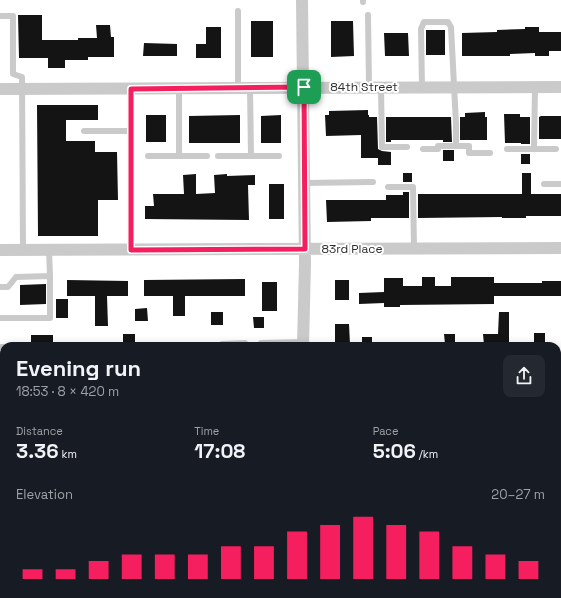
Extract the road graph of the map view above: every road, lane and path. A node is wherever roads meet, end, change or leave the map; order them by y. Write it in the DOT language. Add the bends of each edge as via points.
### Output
graph roads {
  1 [pos="302,0"];
  2 [pos="238,11"];
  3 [pos="368,15"];
  4 [pos="0,16"];
  5 [pos="304,87"];
  6 [pos="369,87"];
  7 [pos="381,87"];
  8 [pos="422,87"];
  9 [pos="454,87"];
  10 [pos="535,87"];
  11 [pos="561,87"];
  12 [pos="179,88"];
  13 [pos="238,88"];
  14 [pos="250,88"];
  15 [pos="0,89"];
  16 [pos="22,89"];
  17 [pos="131,89"];
  18 [pos="84,131"];
  19 [pos="131,131"];
  20 [pos="456,146"];
  21 [pos="407,147"];
  22 [pos="423,149"];
  23 [pos="507,149"];
  24 [pos="534,149"];
  25 [pos="556,150"];
  26 [pos="490,153"];
  27 [pos="148,156"];
  28 [pos="179,156"];
  29 [pos="207,156"];
  30 [pos="218,156"];
  31 [pos="251,156"];
  32 [pos="279,156"];
  33 [pos="304,182"];
  34 [pos="372,182"];
  35 [pos="544,184"];
  36 [pos="561,184"];
  37 [pos="388,187"];
  38 [pos="414,248"];
  39 [pos="561,248"];
  40 [pos="305,249"];
  41 [pos="0,250"];
  42 [pos="23,250"];
  43 [pos="50,250"];
  44 [pos="131,250"];
  45 [pos="50,276"];
  46 [pos="0,287"];
  47 [pos="0,318"];
  48 [pos="303,342"];
  1 -- 5 [label="street"];
  2 -- 13 [label="lane"];
  3 -- 6 [label="lane"];
  4 -- 16 [label="lane" via="13,16 13,74 22,77"];
  5 -- 6 [label="street, 84th Street"];
  5 -- 14 [label="street, 84th Street"];
  5 -- 33 [label="street"];
  6 -- 7 [label="street, 84th Street"];
  7 -- 8 [label="street, 84th Street"];
  7 -- 21 [label="lane" via="382,147"];
  8 -- 9 [label="street, 84th Street"];
  8 -- 9 [label="lane" via="421,28 424,22 448,22 451,28"];
  9 -- 10 [label="street, 84th Street"];
  9 -- 20 [label="lane"];
  10 -- 11 [label="street, 84th Street"];
  10 -- 24 [label="lane"];
  12 -- 13 [label="street, 84th Street"];
  12 -- 17 [label="street, 84th Street"];
  12 -- 28 [label="lane"];
  13 -- 14 [label="street, 84th Street"];
  14 -- 31 [label="lane"];
  15 -- 16 [label="street, 84th Street"];
  16 -- 17 [label="street, 84th Street"];
  16 -- 42 [label="lane"];
  17 -- 19 [label="lane"];
  18 -- 19 [label="lane"];
  19 -- 44 [label="lane"];
  20 -- 22 [label="lane"];
  20 -- 26 [label="lane" via="468,146 469,154"];
  23 -- 24 [label="lane"];
  24 -- 25 [label="lane"];
  27 -- 28 [label="lane"];
  28 -- 29 [label="lane"];
  30 -- 31 [label="lane"];
  31 -- 32 [label="lane"];
  33 -- 34 [label="lane"];
  33 -- 40 [label="street"];
  35 -- 36 [label="lane"];
  37 -- 38 [label="lane" via="413,187"];
  38 -- 39 [label="street, 83rd Place"];
  38 -- 40 [label="street, 83rd Place"];
  40 -- 44 [label="street, 83rd Place"];
  40 -- 48 [label="street"];
  41 -- 42 [label="street, 83rd Place"];
  42 -- 43 [label="street, 83rd Place"];
  43 -- 44 [label="street, 83rd Place"];
  43 -- 45 [label="lane"];
  45 -- 46 [label="lane" via="16,277 8,287"];
  45 -- 47 [label="lane" via="50,318"];
}
